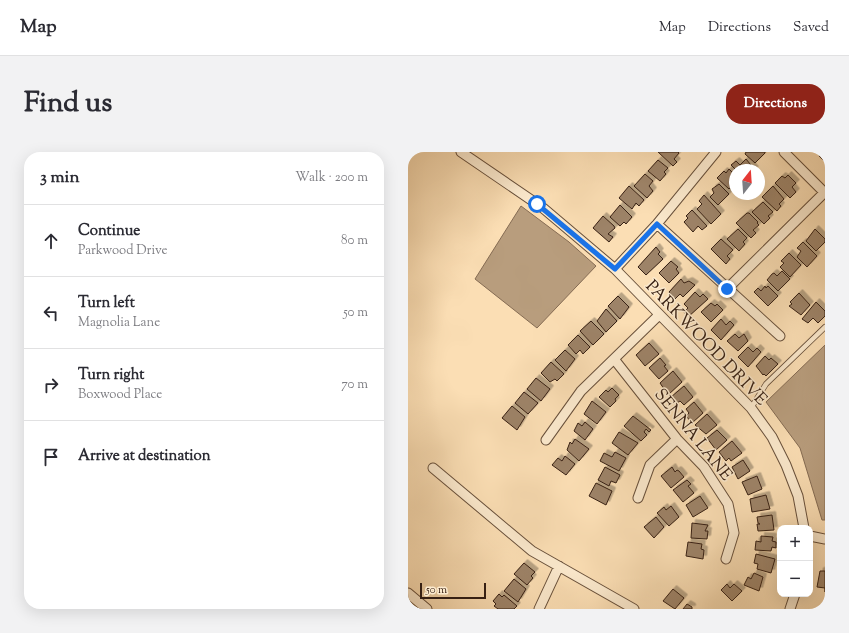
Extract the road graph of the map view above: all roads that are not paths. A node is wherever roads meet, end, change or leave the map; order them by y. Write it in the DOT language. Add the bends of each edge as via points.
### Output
graph roads {
  1 [pos="460,152"];
  2 [pos="716,152"];
  3 [pos="784,152"];
  4 [pos="825,193"];
  5 [pos="657,224"];
  6 [pos="615,269"];
  7 [pos="727,289"];
  8 [pos="659,314"];
  9 [pos="825,327"];
  10 [pos="780,336"];
  11 [pos="614,359"];
  12 [pos="751,408"];
  13 [pos="677,438"];
  14 [pos="546,440"];
  15 [pos="433,468"];
  16 [pos="638,498"];
  17 [pos="803,525"];
  18 [pos="813,537"];
  19 [pos="825,539"];
  20 [pos="726,559"];
  21 [pos="560,566"];
  22 [pos="408,593"];
  23 [pos="794,597"];
  24 [pos="427,609"];
  25 [pos="539,609"];
  26 [pos="634,609"];
  27 [pos="790,609"];
  1 -- 6 [label="street, PARKWOOD DRIVE" via="543,208"];
  2 -- 5 [label="street"];
  3 -- 4 [label="street"];
  4 -- 7 [label="street"];
  5 -- 6 [label="street"];
  5 -- 7 [label="street"];
  6 -- 8 [label="street, PARKWOOD DRIVE"];
  7 -- 10 [label="street"];
  8 -- 11 [label="street"];
  8 -- 12 [label="street, PARKWOOD DRIVE"];
  9 -- 12 [label="lane" via="766,384"];
  11 -- 13 [label="street, SENNA LANE"];
  11 -- 14 [label="street" via="581,391"];
  12 -- 17 [label="street, PARKWOOD DRIVE" via="772,437 786,464 798,496"];
  13 -- 16 [label="street" via="650,464"];
  13 -- 20 [label="street, SENNA LANE" via="704,467 728,504 734,533"];
  15 -- 21 [label="street" via="532,551"];
  18 -- 19 [label="street"];
  21 -- 25 [label="street"];
  21 -- 26 [label="street"];
  22 -- 24 [label="street"];
  23 -- 27 [label="street"];
}
